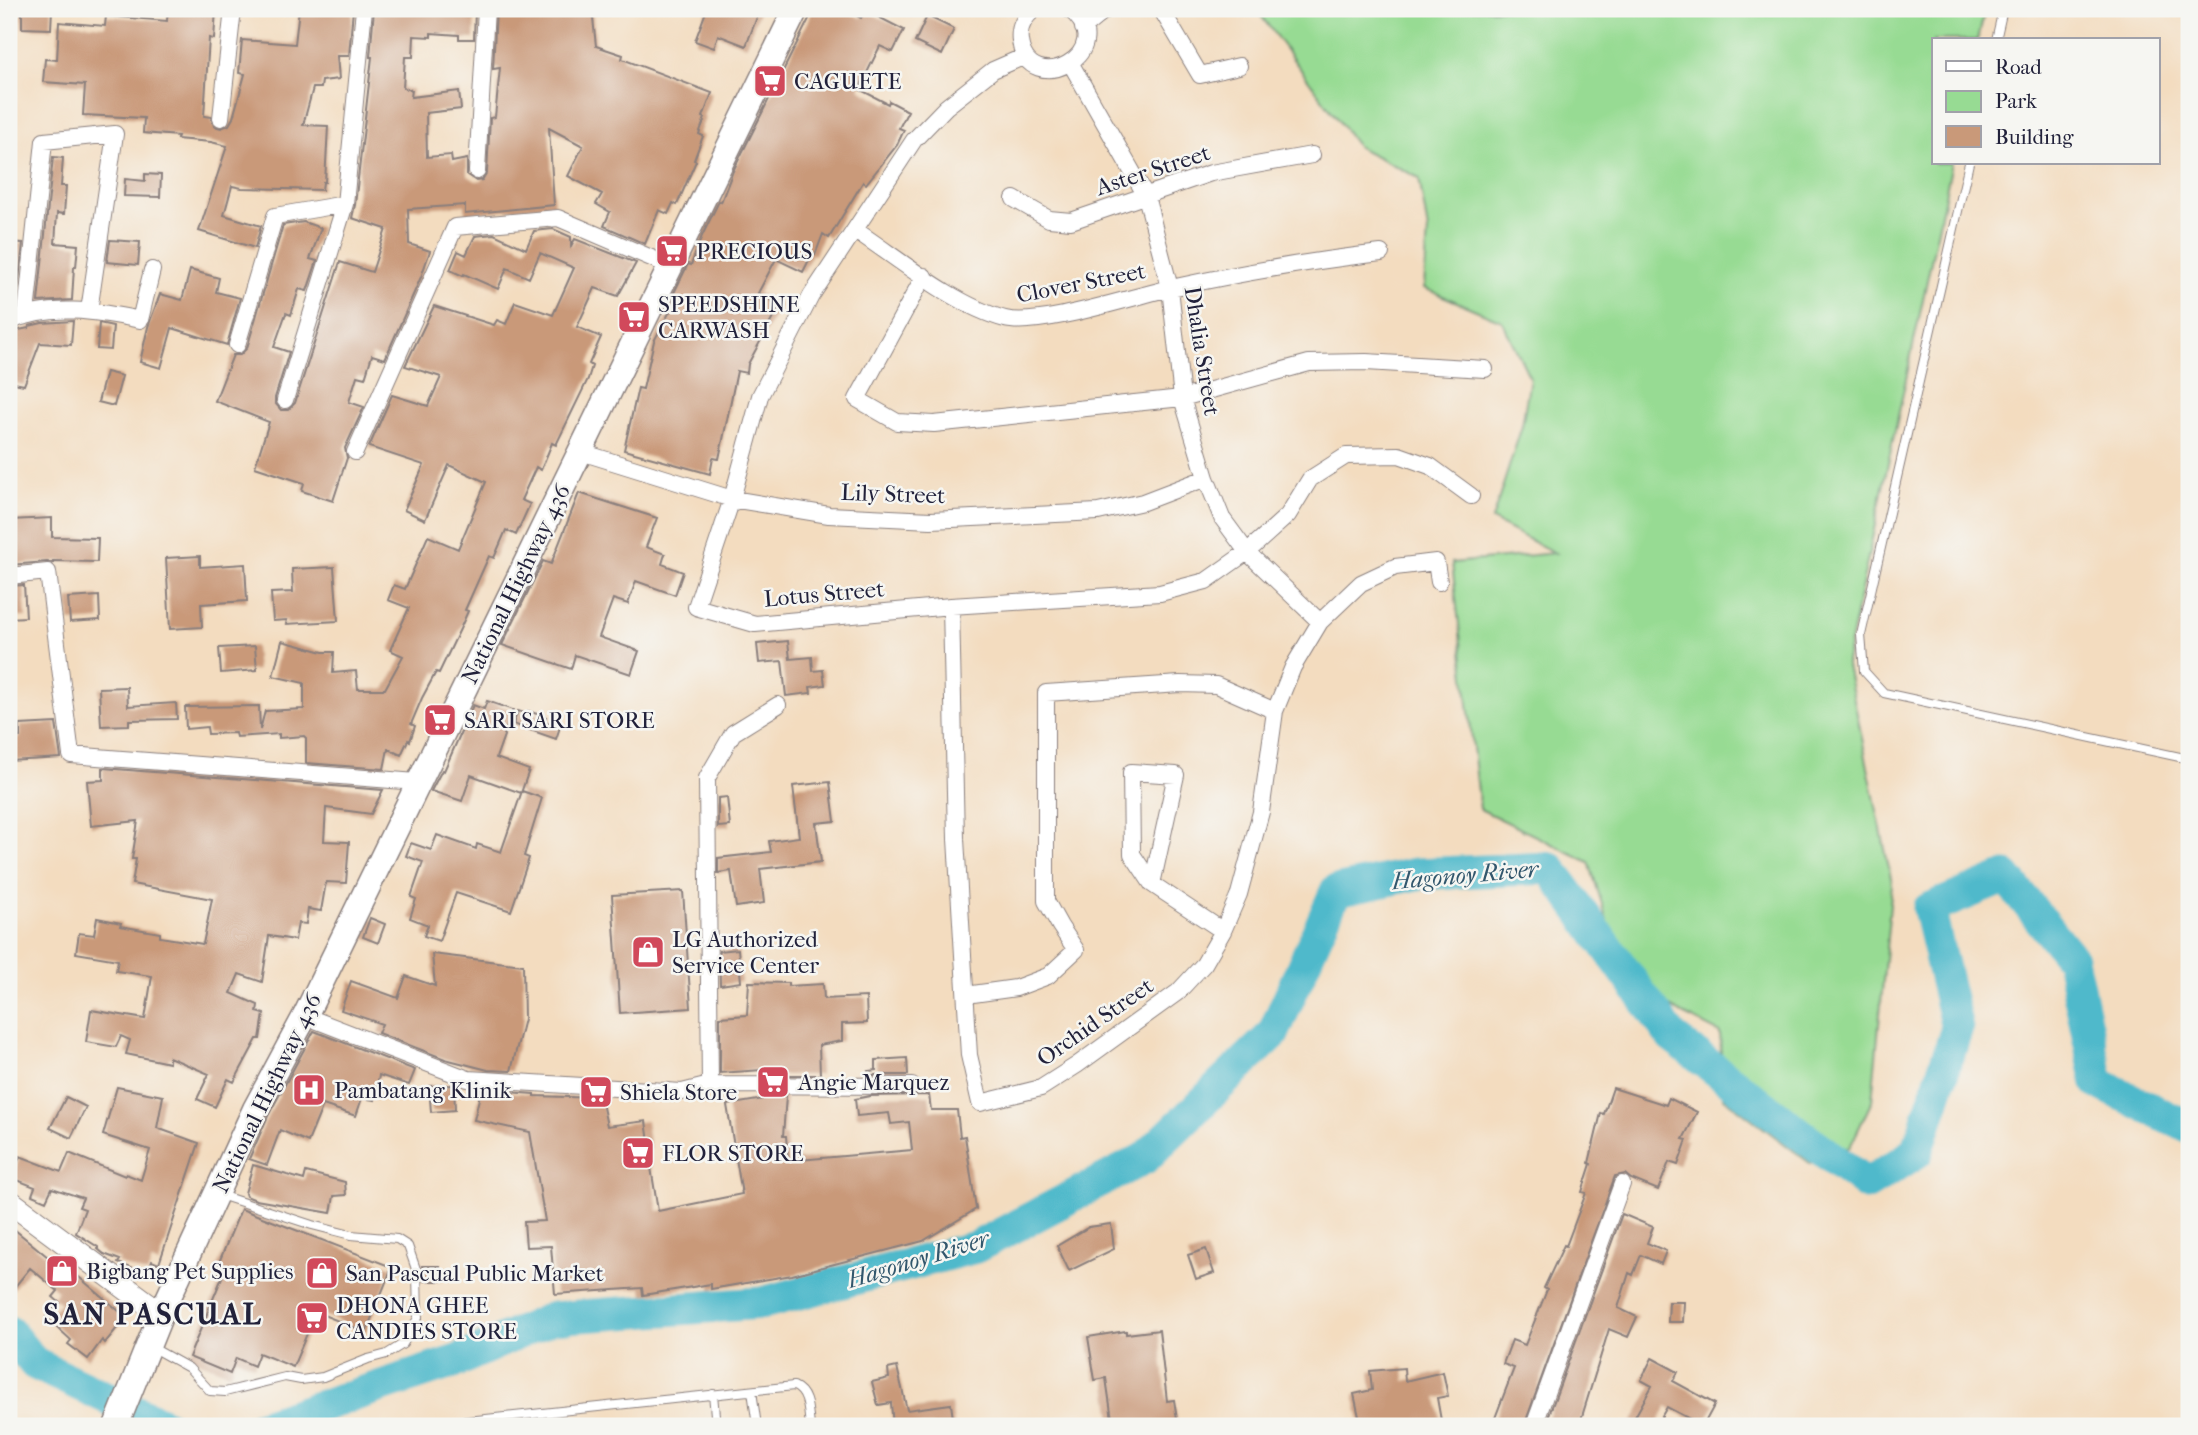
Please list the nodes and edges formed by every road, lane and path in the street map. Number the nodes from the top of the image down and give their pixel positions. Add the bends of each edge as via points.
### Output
1 (233, 9) edge
2 (365, 9) edge
3 (486, 9) edge
4 (796, 9) edge
5 (1069, 9) edge
6 (1106, 9) edge
7 (1161, 9) edge
8 (2003, 9) edge
9 (1029, 10) edge
10 (1083, 28) junction
11 (1996, 38) edge
12 (1025, 56) junction
13 (1071, 64) junction
14 (1239, 66) dead end
15 (221, 118) dead end
16 (1312, 155) dead end
17 (1969, 164) edge
18 (477, 171) dead end
19 (1146, 196) junction
20 (1014, 199) dead end
21 (345, 204) junction
22 (855, 230) junction
23 (1381, 253) dead end
24 (670, 266) junction
25 (152, 270) dead end
26 (924, 276) junction
27 (1170, 288) junction
28 (89, 310) junction
29 (26, 314) junction
30 (9, 322) edge
31 (237, 345) dead end
32 (1485, 369) dead end
33 (1182, 398) junction
34 (285, 400) dead end
35 (355, 452) dead end
36 (581, 453) junction
37 (1206, 478) junction
38 (1471, 496) dead end
39 (732, 499) junction
40 (1247, 552) junction
41 (9, 576) edge
42 (1439, 582) dead end
43 (951, 606) junction
44 (1320, 622) junction
45 (778, 705) dead end
46 (1275, 711) junction
47 (2189, 759) edge
48 (418, 782) junction
49 (1152, 884) junction
50 (1223, 931) junction
51 (966, 995) junction
52 (305, 1016) junction
53 (710, 1085) junction
54 (912, 1086) dead end
55 (1622, 1184) dead end
56 (217, 1194) junction
57 (9, 1201) edge
58 (160, 1314) junction
59 (149, 1346) junction
60 (752, 1391) junction
61 (713, 1394) junction
62 (116, 1426) edge
63 (421, 1426) edge
64 (716, 1426) edge
65 (757, 1426) edge
66 (810, 1426) edge
67 (1534, 1426) edge

1 - 15 street
2 - 21 street
3 - 18 street
4 - 24 main road, National Highway 436
5 - 10 street
6 - 10 street
7 - 14 street via 1200,75
8 - 11 lane
9 - 12 street via 1019,34
10 - 13 street via 1083,48
12 - 13 street via 1041,68
12 - 22 street, Lotus Street via 993,70 946,107 914,140
13 - 19 street, Dhalia Street
16 - 19 street, Aster Street via 1210,173
17 - 47 lane via 1861,635 1864,671 1884,693
19 - 20 street, Aster Street via 1071,221 1049,219
19 - 27 street, Dhalia Street
21 - 31 street via 275,216
21 - 34 street
22 - 26 street, Clover Street
22 - 39 street, Lotus Street via 811,296 760,396
23 - 27 street, Clover Street via 1285,265
24 - 35 street via 558,218 455,227
24 - 36 main road, National Highway 436
25 - 28 street via 140,320
26 - 27 street, Clover Street via 971,308 1008,320 1041,319
26 - 33 street via 857,399 897,422 934,424
27 - 33 street, Dhalia Street
28 - 29 street
28 - 29 street via 115,134 44,141
29 - 30 street
32 - 33 street via 1309,363
33 - 37 street, Dhalia Street
36 - 39 street, Lily Street
36 - 48 main road, National Highway 436
37 - 39 street, Lily Street via 1143,502 1098,512 931,520 829,516
37 - 40 street, Dhalia Street via 1222,518
38 - 40 street, Lotus Street via 1430,466 1399,455 1346,456 1310,479 1288,514
39 - 43 street, Lotus Street via 696,607 755,624
40 - 43 street, Lotus Street via 1206,581 1160,593
40 - 44 street, Dhalia Street
41 - 48 street via 48,572 71,755
42 - 44 street, Orchid Street via 1436,562 1395,567 1361,583
43 - 51 street, Orchid Street via 956,839
44 - 46 street, Orchid Street via 1293,667
45 - 53 street via 733,733 707,778
46 - 50 street, Orchid Street via 1261,812 1239,894
46 - 51 street via 1216,685 1046,693 1046,901 1076,950 1048,976 1016,988
48 - 52 main road, National Highway 436
49 - 49 street via 1132,854 1131,772 1176,775
49 - 50 street
50 - 51 street, Orchid Street via 1204,964 1178,992 1077,1065 1041,1088 980,1103 970,1055
52 - 53 street via 468,1079 682,1092
52 - 56 main road, National Highway 436 via 255,1109
53 - 54 street
55 - 67 street
56 - 58 main road, National Highway 436
56 - 59 lane via 351,1235 397,1238 408,1246 417,1272 418,1318 412,1332 387,1354 323,1377 285,1377 225,1392 210,1391 189,1368
57 - 58 main road
58 - 59 main road, National Highway 436
59 - 62 main road, National Highway 436
60 - 61 lane
60 - 65 lane
60 - 66 lane via 794,1386 801,1390
61 - 63 lane
61 - 64 lane

